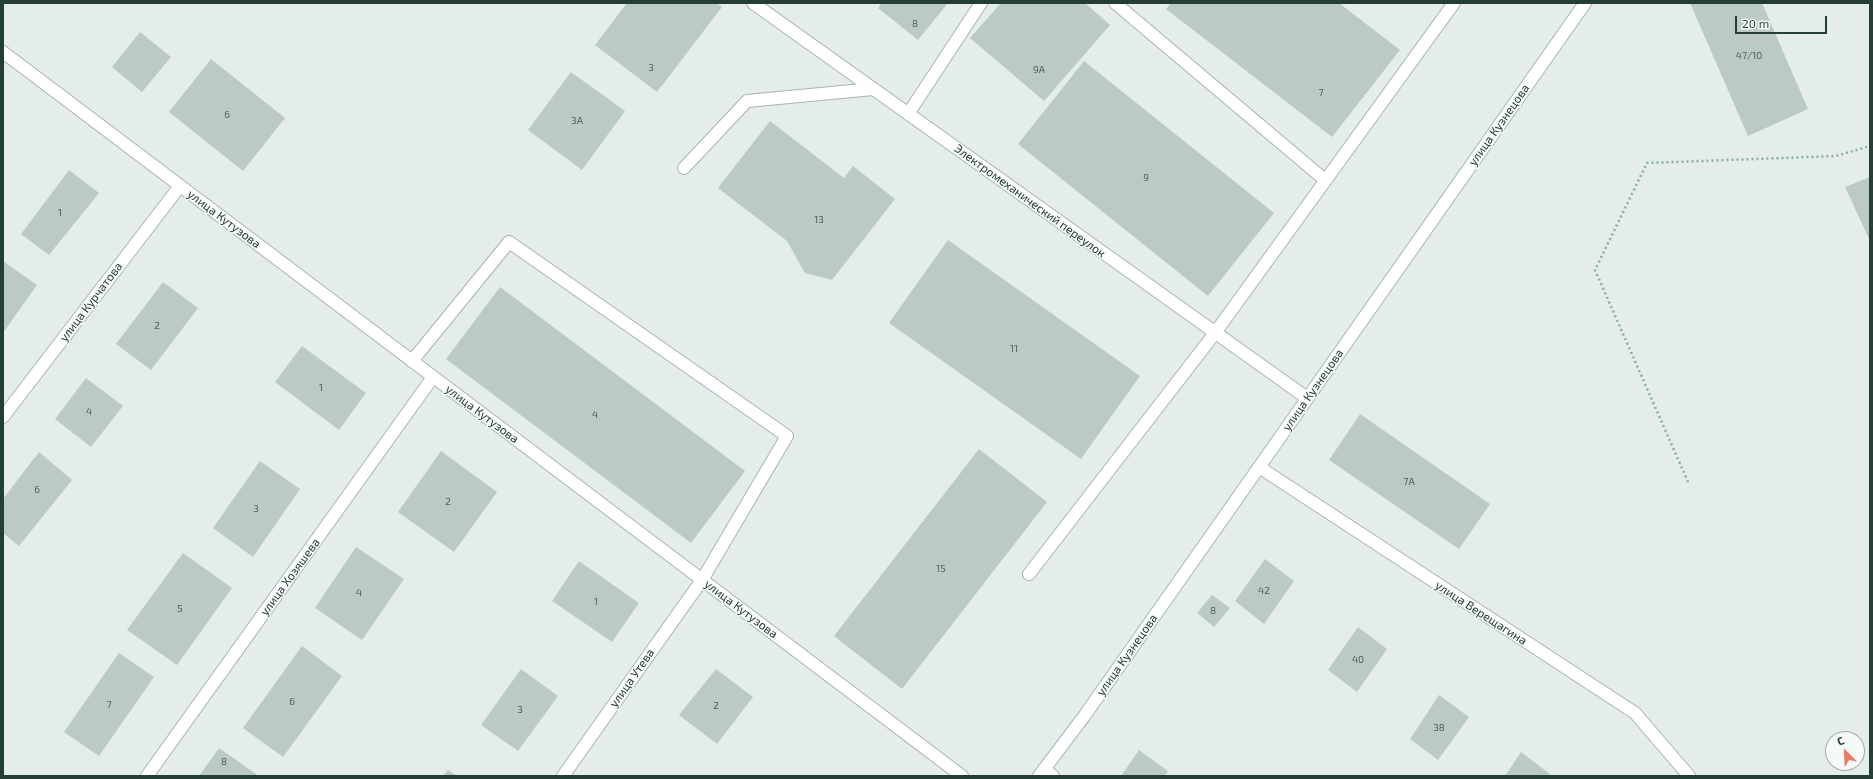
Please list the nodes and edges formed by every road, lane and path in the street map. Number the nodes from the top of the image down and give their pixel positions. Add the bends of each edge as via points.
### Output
1 (753, 3) edge
2 (981, 3) edge
3 (1115, 3) edge
4 (1454, 3) edge
5 (1585, 3) edge
6 (3, 52) edge
7 (874, 89) junction
8 (908, 114) junction
9 (1870, 146) edge
10 (684, 168) dead end
11 (1325, 180) junction
12 (180, 186) junction
13 (1215, 333) junction
14 (412, 361) junction
15 (434, 377) junction
16 (1307, 398) junction
17 (3, 417) edge
18 (1259, 467) junction
19 (1688, 482) dead end
20 (1030, 574) dead end
21 (702, 580) junction
22 (1045, 774) edge
23 (147, 776) edge
24 (563, 776) edge
25 (962, 776) edge
26 (1689, 776) edge

1 - 7 street, Электромеханический переулок
2 - 8 street
3 - 11 street
4 - 11 street
5 - 16 street, улица Кузнецова
6 - 12 street, улица Кутузова
7 - 8 street, Электромеханический переулок
7 - 10 street via 747,101
8 - 13 street, Электромеханический переулок
9 - 19 path via 1836,156 1647,163 1595,270
11 - 13 street
12 - 14 street, улица Кутузова
12 - 17 street, улица Курчатова
13 - 16 street, Электромеханический переулок
13 - 20 street
14 - 15 street, улица Кутузова
14 - 21 street, улица Утева via 509,242 787,436
15 - 21 street, улица Кутузова
15 - 23 street, улица Хозяшева
16 - 18 street, улица Кузнецова
18 - 22 street, улица Кузнецова
18 - 26 street, улица Верещагина via 1635,713
21 - 24 street, улица Утева
21 - 25 street, улица Кутузова

